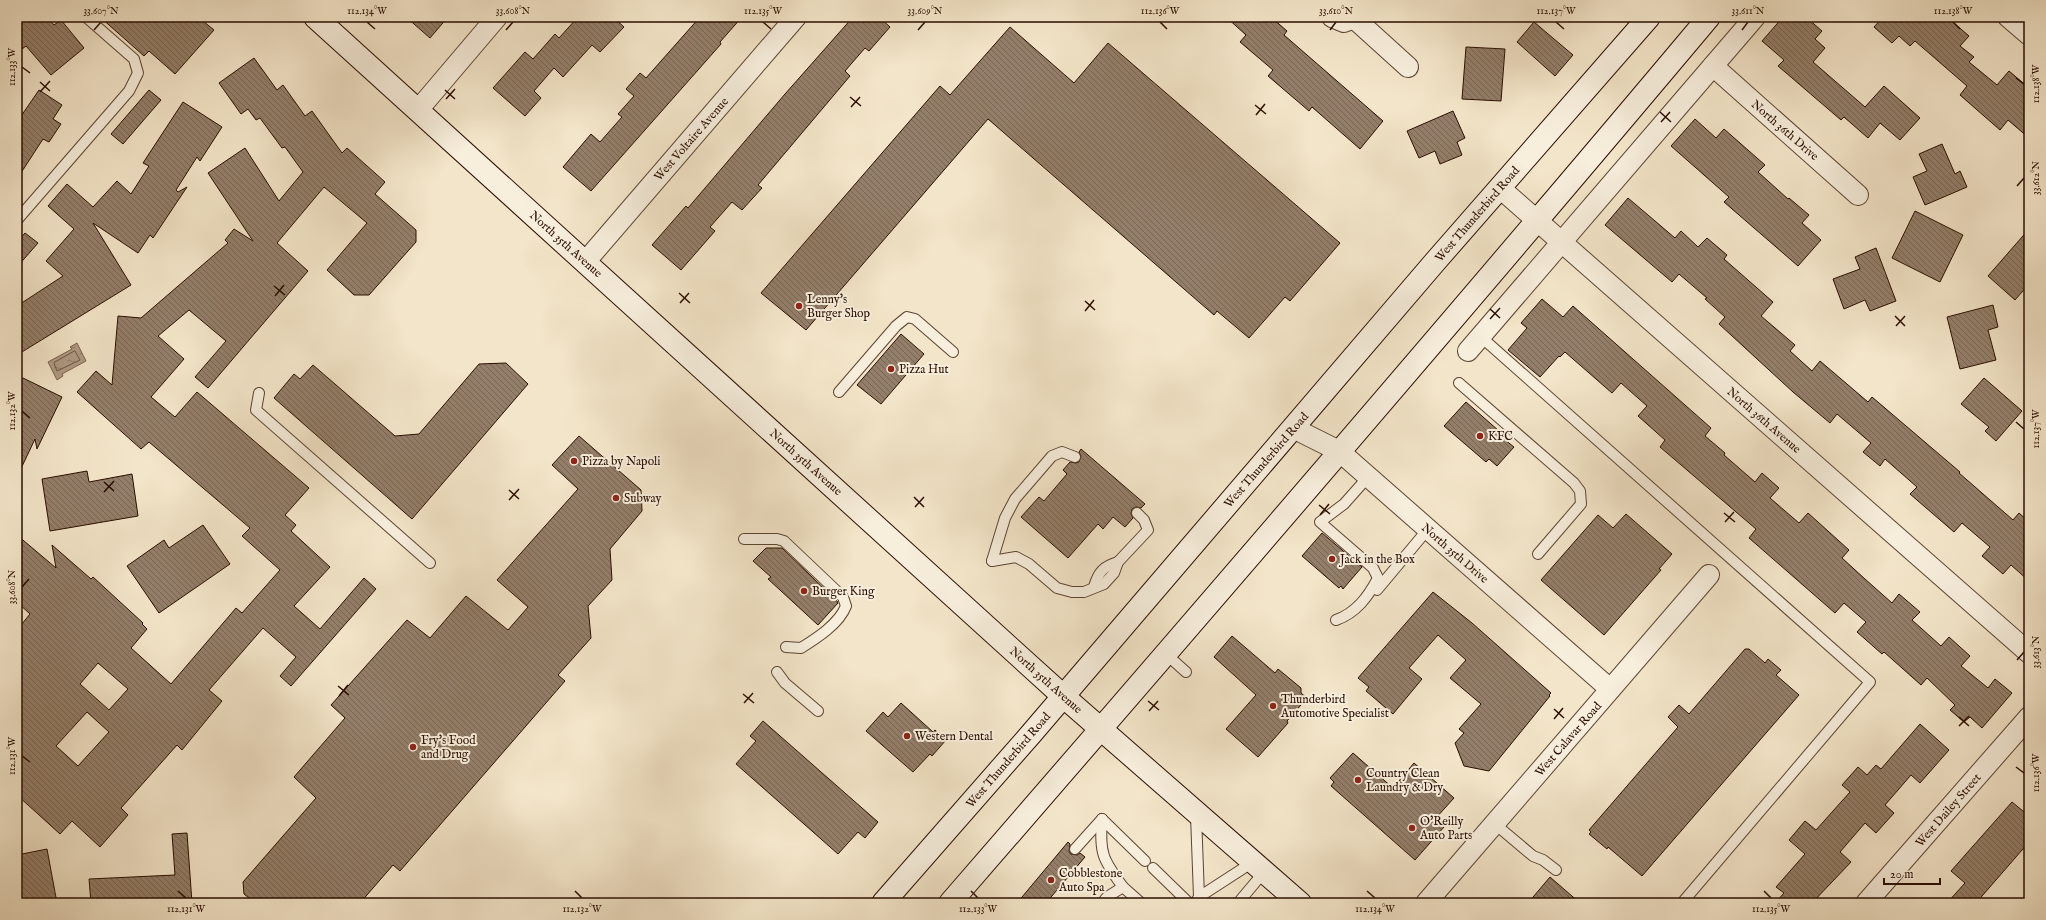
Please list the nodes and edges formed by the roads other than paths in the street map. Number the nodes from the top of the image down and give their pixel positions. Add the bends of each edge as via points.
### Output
1 (86, 17) edge
2 (315, 17) edge
3 (497, 17) edge
4 (796, 17) edge
5 (1649, 17) edge
6 (1709, 17) edge
7 (1755, 17) edge
8 (2008, 17) edge
9 (1347, 19) edge
10 (2029, 35) edge
11 (1408, 66) dead end
12 (1712, 66) junction
13 (418, 110) junction
14 (1500, 188) junction
15 (1858, 195) dead end
16 (17, 220) edge
17 (1538, 221) junction
18 (1562, 242) junction
19 (586, 261) junction
20 (1474, 343) joint
21 (953, 352) dead end
22 (1459, 383) dead end
23 (839, 392) dead end
24 (259, 393) dead end
25 (1293, 428) junction
26 (1339, 451) junction
27 (1075, 457) dead end
28 (1368, 477) junction
29 (1138, 513) dead end
30 (1428, 529) junction
31 (744, 539) dead end
32 (1538, 554) dead end
33 (430, 563) dead end
34 (1709, 575) dead end
35 (786, 647) dead end
36 (2029, 653) edge
37 (1166, 654) junction
38 (777, 672) dead end
39 (1186, 672) dead end
40 (1610, 689) junction
41 (1063, 696) junction
42 (818, 712) dead end
43 (2029, 717) edge
44 (1101, 730) junction
45 (1196, 813) junction
46 (1102, 819) junction
47 (1495, 824) junction
48 (1076, 849) dead end
49 (1259, 867) junction
50 (1556, 870) dead end
51 (1123, 887) junction
52 (1197, 900) edge
53 (883, 903) edge
54 (950, 903) edge
55 (1102, 903) edge
56 (1141, 903) edge
57 (1189, 903) edge
58 (1238, 903) edge
59 (1300, 903) edge
60 (1426, 903) edge
61 (1682, 903) edge
62 (1866, 903) edge

1 - 16 lane via 134,59 138,73 130,91
2 - 13 main road, North 35th Avenue
3 - 13 street
4 - 19 street, West Voltaire Avenue
5 - 14 main road, West Thunderbird Road
6 - 17 main road
7 - 12 street
8 - 10 street
9 - 11 street
12 - 15 street, North 36th Drive
12 - 18 street
13 - 19 main road, North 35th Avenue
14 - 17 street, North 36th Avenue
14 - 25 main road, West Thunderbird Road
17 - 18 street, North 36th Avenue
17 - 26 main road
18 - 20 street
18 - 36 street, North 36th Avenue
19 - 41 main road, North 35th Avenue
20 - 61 lane via 1870,682
21 - 23 lane via 915,319 907,317 896,326
22 - 32 lane via 1580,491 1581,504
24 - 33 lane via 256,410
25 - 26 street, North 35th Drive
25 - 41 main road, West Thunderbird Road
26 - 28 street, North 35th Drive
26 - 37 main road
27 - 29 lane via 1062,452 1052,456 1015,499 1005,518 992,561 1016,557 1029,564 1057,588 1084,592 1104,584 1114,573 1118,562 1148,530
28 - 30 street, North 35th Drive
28 - 30 lane via 1344,504 1320,522 1373,568 1378,578 1368,596 1353,613 1336,620 1340,623 1355,617
30 - 40 street, North 35th Drive
31 - 35 lane via 784,541 844,597 846,606 843,614 833,624 801,648
34 - 40 street, West Calavar Road
37 - 39 lane
37 - 44 main road
38 - 42 lane via 785,683
40 - 47 street, West Calavar Road
41 - 44 main road, North 35th Avenue
41 - 53 main road, West Thunderbird Road
43 - 62 street, West Dailey Street
44 - 45 main road, North 35th Avenue
44 - 54 main road
45 - 49 main road, North 35th Avenue
45 - 52 lane
46 - 48 lane
46 - 51 lane via 1100,844 1106,865
46 - 57 lane
47 - 50 lane via 1533,856 1544,860
47 - 60 street, West Calavar Road
49 - 52 lane
49 - 58 lane
49 - 59 main road, North 35th Avenue
51 - 55 lane
51 - 56 lane

